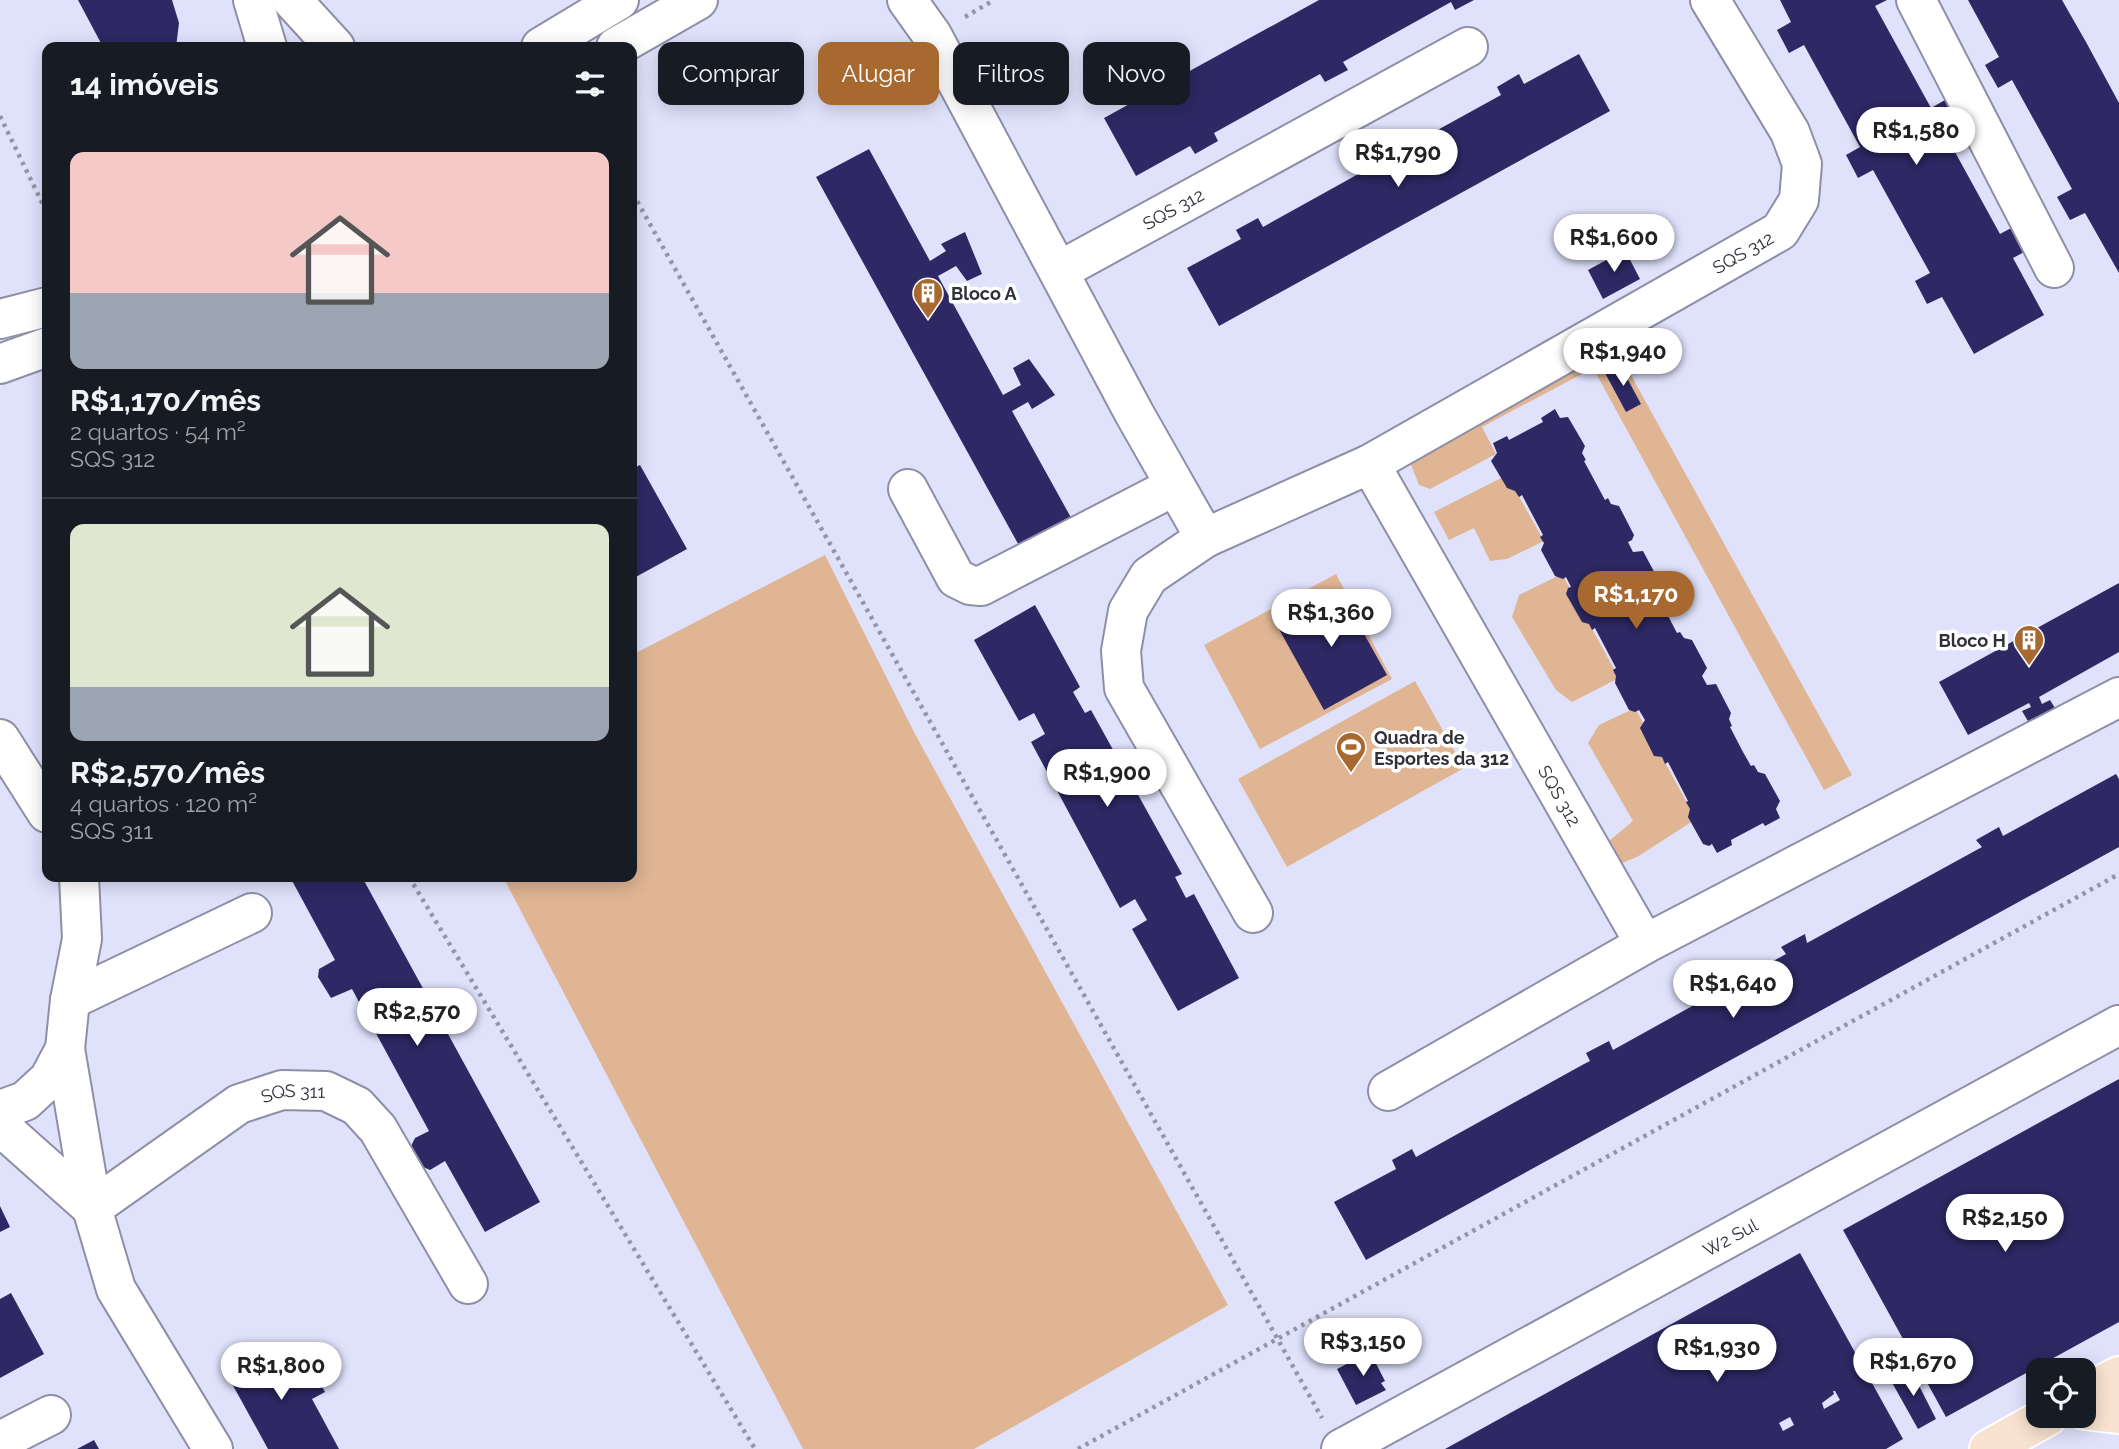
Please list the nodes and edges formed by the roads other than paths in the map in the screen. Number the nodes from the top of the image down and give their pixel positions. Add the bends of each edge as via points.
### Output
1 (253, 0) edge
2 (292, 0) edge
3 (618, 0) edge
4 (698, 0) edge
5 (1710, 0) edge
6 (1916, 0) edge
7 (917, 6) edge
8 (266, 42) edge
9 (330, 42) edge
10 (549, 42) edge
11 (625, 42) edge
12 (1468, 47) dead end
13 (2054, 268) dead end
14 (1059, 271) junction
15 (42, 308) edge
16 (0, 319) edge
17 (42, 349) edge
18 (0, 364) edge
19 (1370, 464) junction
20 (1175, 486) junction
21 (908, 489) dead end
22 (1205, 538) junction
23 (2119, 697) edge
24 (0, 739) edge
25 (42, 805) edge
26 (79, 882) edge
27 (252, 913) dead end
28 (1253, 913) dead end
29 (1645, 944) junction
30 (70, 1000) junction
31 (2119, 1025) edge
32 (65, 1049) junction
33 (1388, 1091) dead end
34 (0, 1110) edge
35 (0, 1126) edge
36 (92, 1208) junction
37 (468, 1284) dead end
38 (2119, 1376) edge
39 (2096, 1388) edge
40 (2096, 1411) edge
41 (2119, 1414) edge
42 (51, 1415) dead end
43 (2027, 1428) edge
44 (1352, 1440) edge
45 (0, 1441) edge
46 (213, 1449) edge
47 (1989, 1449) edge

1 - 8 street
2 - 9 street
3 - 10 street
4 - 11 street
5 - 19 street, SQS 312 via 1790,132 1802,164 1799,200 1780,231
6 - 13 street
7 - 14 street
12 - 14 street, SQS 312
14 - 20 street
15 - 16 street
17 - 18 street
19 - 22 street, SQS 312
19 - 29 street, SQS 312
20 - 21 street via 981,586 957,578
20 - 22 street
22 - 28 street, SQS 312 via 1149,576 1128,611 1121,650 1124,688
23 - 29 street
24 - 25 street
26 - 30 street via 82,939
27 - 30 street
29 - 33 street
30 - 32 street
31 - 44 street, W2 Sul
32 - 34 street via 49,1079 25,1101
32 - 36 street
35 - 36 street
36 - 37 street, SQS 311 via 239,1104 282,1090 326,1091 357,1106 378,1129
36 - 46 street via 116,1289
38 - 39 main road
40 - 41 main road
42 - 45 street
43 - 47 main road

